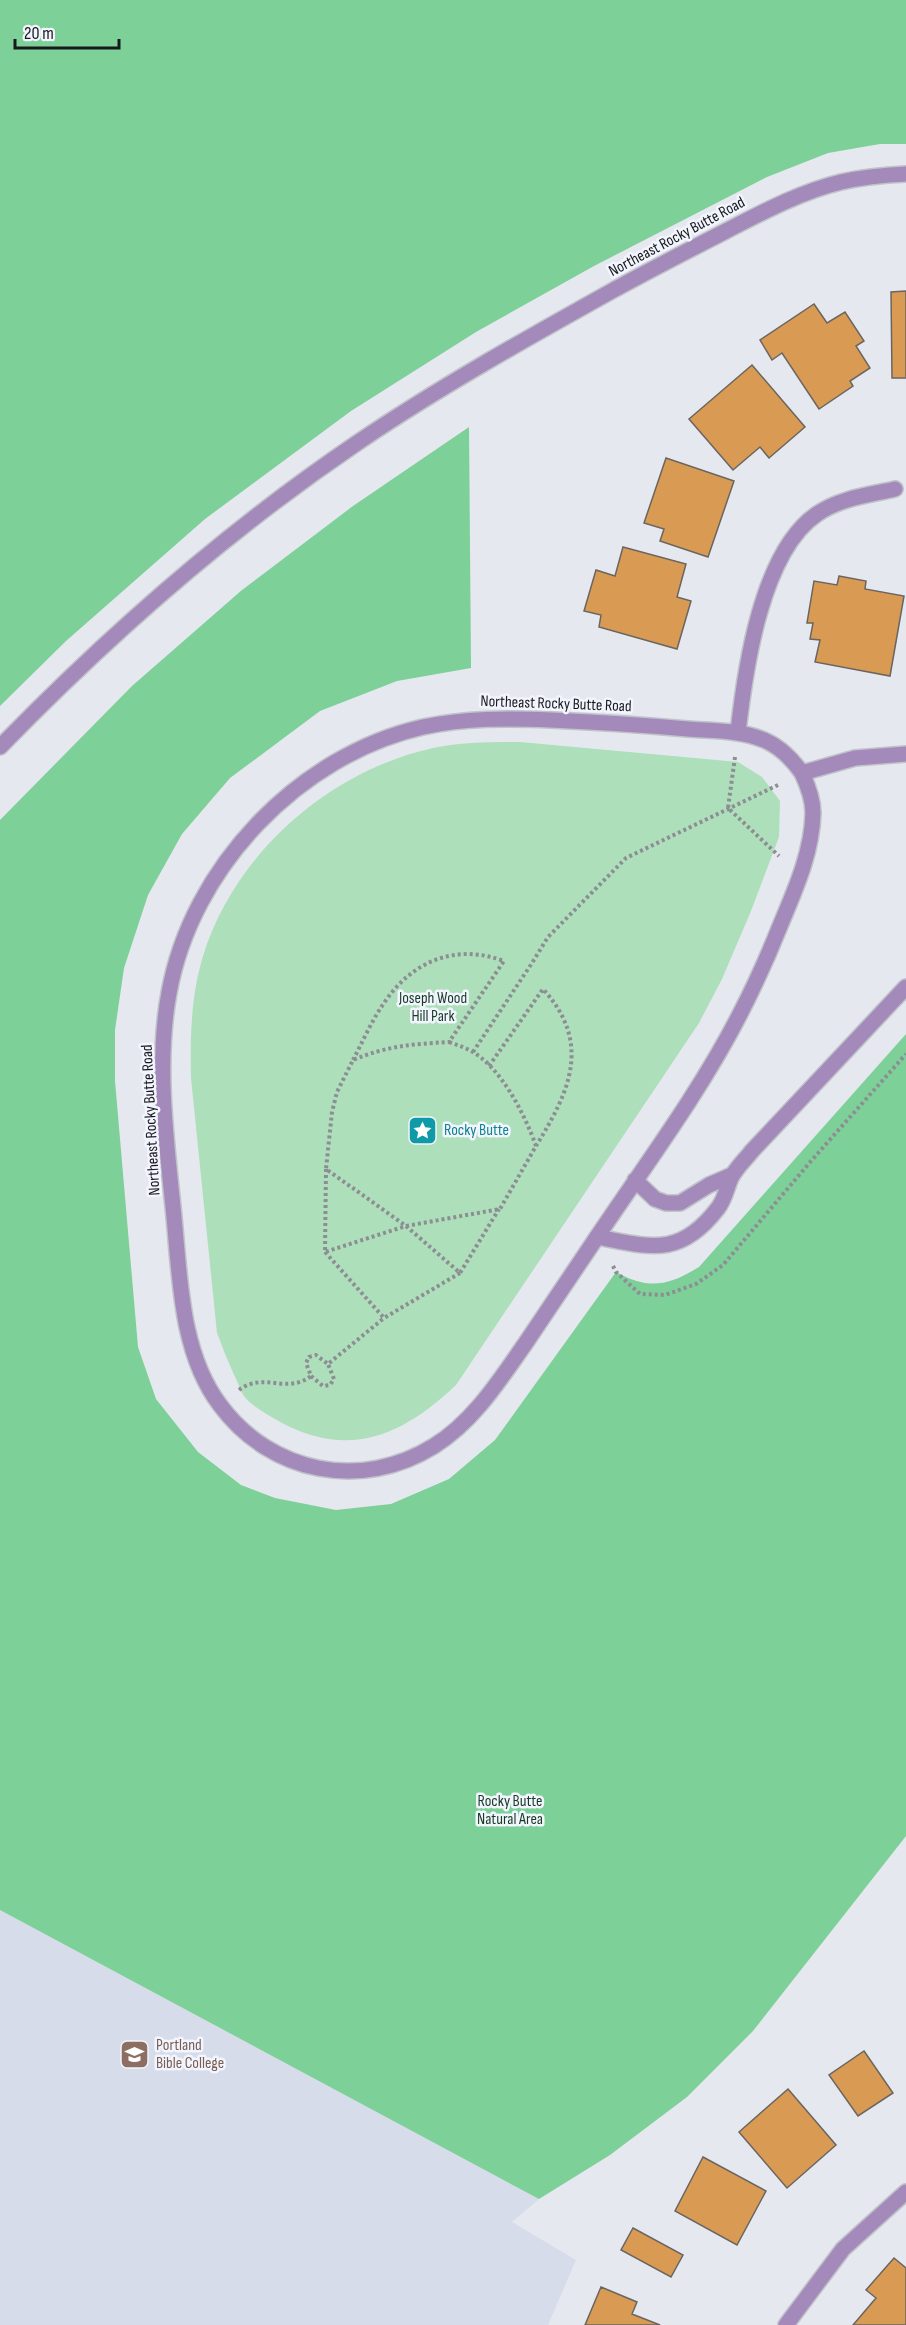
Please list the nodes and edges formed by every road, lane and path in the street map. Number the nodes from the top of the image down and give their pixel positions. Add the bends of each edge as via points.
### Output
1 (906, 174) edge
2 (896, 489) dead end
3 (738, 732) junction
4 (0, 747) edge
5 (906, 754) edge
6 (802, 773) junction
7 (728, 808) junction
8 (801, 877) junction
9 (906, 987) edge
10 (449, 1042) junction
11 (473, 1052) junction
12 (906, 1054) edge
13 (353, 1060) junction
14 (489, 1066) junction
15 (536, 1146) junction
16 (326, 1169) junction
17 (732, 1175) junction
18 (635, 1180) junction
19 (500, 1209) junction
20 (406, 1226) junction
21 (597, 1237) junction
22 (325, 1252) junction
23 (460, 1273) junction
24 (384, 1318) junction
25 (328, 1364) junction
26 (311, 1376) junction
27 (240, 1388) dead end
28 (906, 2192) edge
29 (786, 2325) edge

1 - 4 street, Northeast Rocky Butte Road via 840,182 783,203 646,272 423,400 272,504 193,566 67,680
2 - 3 street via 840,502 816,514 789,546 765,597 754,634
3 - 6 street, Northeast Rocky Butte Road via 782,750
3 - 7 path
3 - 21 street, Northeast Rocky Butte Road via 491,718 420,728 377,741 315,775 257,825 212,883 179,953 169,993 164,1070 172,1194 188,1332 204,1380 220,1406 240,1428 266,1447 309,1467 363,1472 388,1467 437,1444 494,1388
5 - 6 street via 855,759
6 - 7 path
6 - 8 street, Northeast Rocky Butte Road via 813,810
7 - 8 path
7 - 11 path via 626,858 548,937
8 - 18 street, Northeast Rocky Butte Road via 741,1014
9 - 17 street
10 - 11 path
10 - 13 path via 411,1044
10 - 13 path via 504,961 467,953 448,955 419,968 399,983 383,1003
11 - 14 path
12 - 21 path via 723,1265 696,1284 665,1295 640,1294 616,1272
13 - 16 path via 332,1112
14 - 15 path via 516,1099
14 - 15 path via 543,989 566,1022 573,1059 554,1118
15 - 19 path
16 - 20 path
16 - 22 path
17 - 18 street via 680,1203 655,1199
17 - 21 street via 720,1206 686,1238 650,1247
18 - 21 street, Northeast Rocky Butte Road
19 - 20 path
19 - 23 path
20 - 22 path
20 - 23 path
22 - 24 path
23 - 24 path
24 - 25 path
25 - 26 path via 316,1355 309,1357 306,1363
25 - 26 path via 334,1379 330,1384 323,1386
26 - 27 path via 296,1385 260,1382
28 - 29 street via 843,2249

